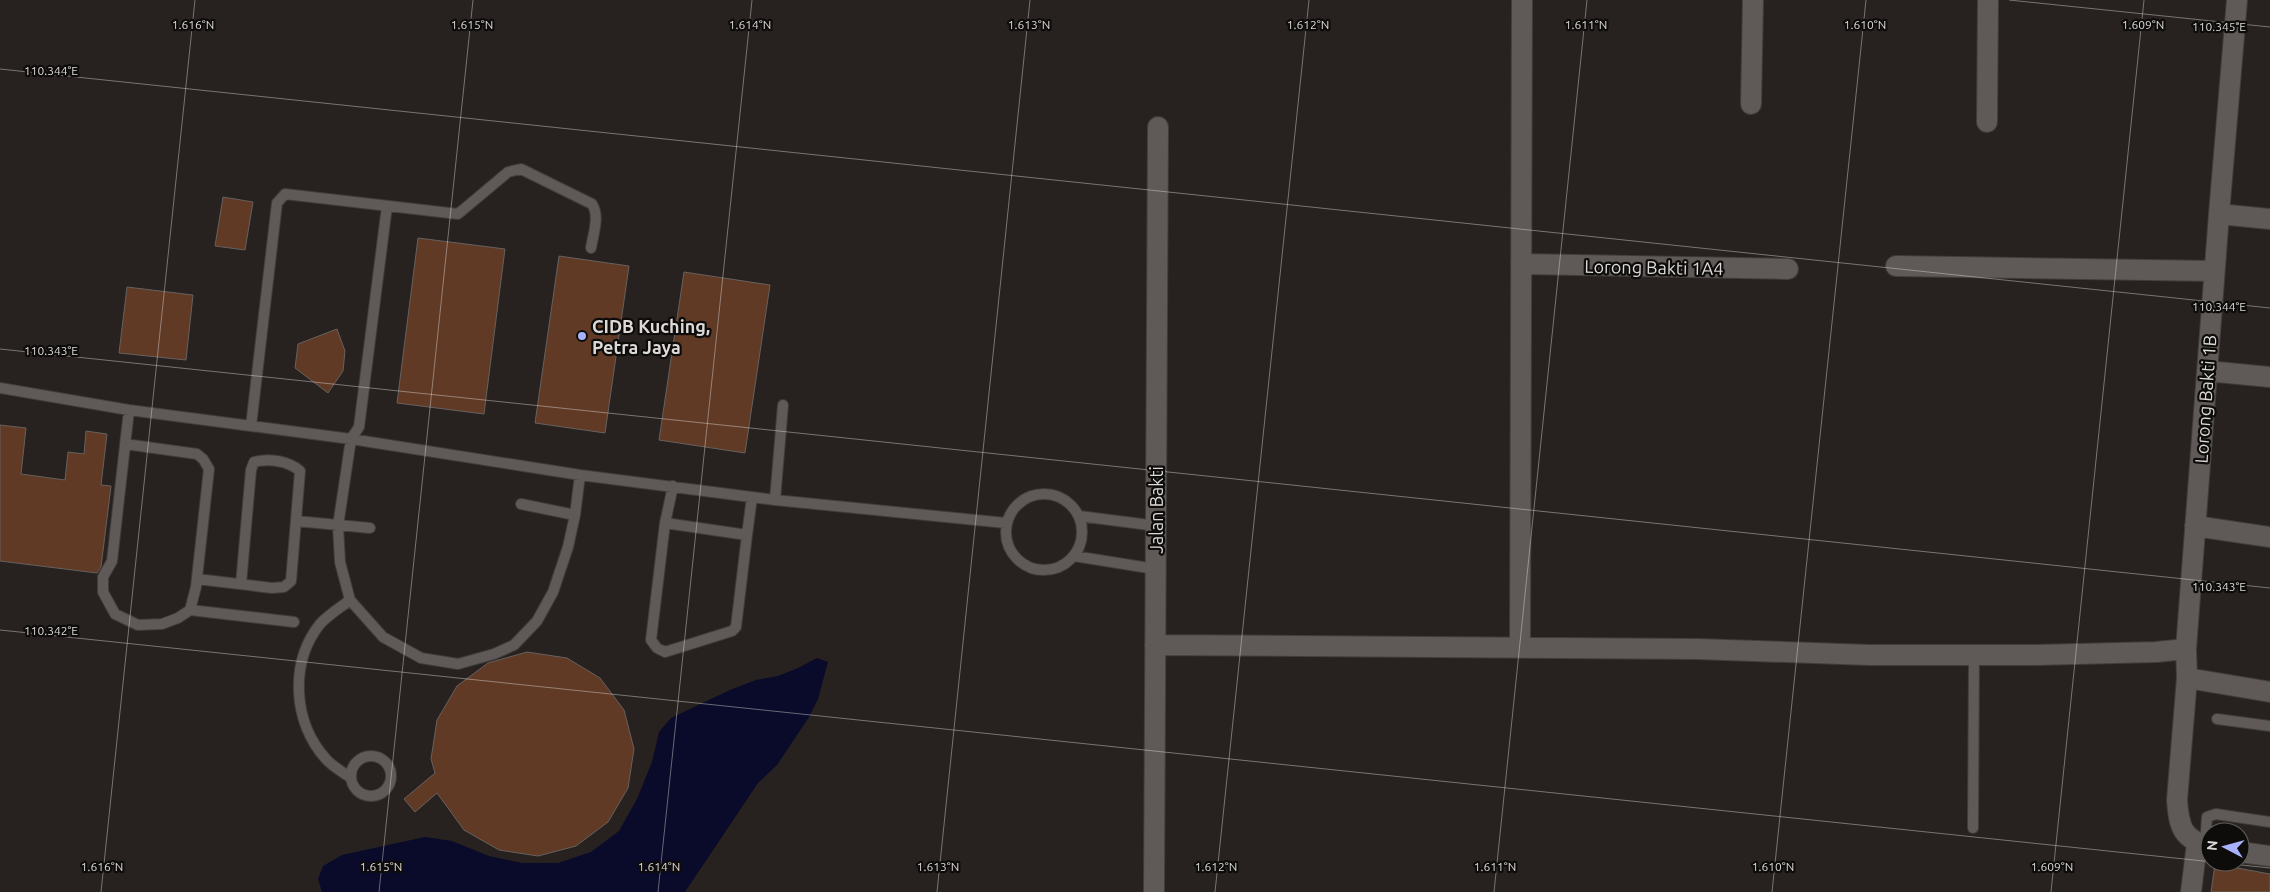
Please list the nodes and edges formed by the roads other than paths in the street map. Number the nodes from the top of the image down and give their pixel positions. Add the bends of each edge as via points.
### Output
1 (1522, 0) edge
2 (1753, 0) edge
3 (1988, 0) edge
4 (2237, 0) edge
5 (1751, 104) dead end
6 (1987, 122) dead end
7 (1158, 128) dead end
8 (387, 206) junction
9 (2219, 214) junction
10 (2270, 219) edge
11 (591, 248) dead end
12 (1521, 264) junction
13 (1896, 266) dead end
14 (1788, 269) dead end
15 (2214, 271) junction
16 (2207, 371) junction
17 (2270, 377) edge
18 (0, 388) edge
19 (783, 406) dead end
20 (129, 410) junction
21 (251, 426) junction
22 (351, 439) junction
23 (125, 444) junction
24 (580, 475) junction
25 (672, 486) junction
26 (752, 497) junction
27 (775, 500) junction
28 (521, 504) dead end
29 (575, 515) junction
30 (1079, 516) junction
31 (296, 521) junction
32 (665, 522) junction
33 (1006, 523) junction
34 (338, 526) junction
35 (1157, 526) junction
36 (2195, 526) junction
37 (370, 528) dead end
38 (747, 535) junction
39 (2270, 537) edge
40 (1074, 556) junction
41 (1156, 569) junction
42 (197, 579) junction
43 (241, 584) junction
44 (350, 600) junction
45 (190, 610) junction
46 (294, 622) dead end
47 (1155, 645) junction
48 (1520, 648) junction
49 (2186, 649) junction
50 (1974, 655) junction
51 (2187, 678) junction
52 (2270, 692) edge
53 (2217, 719) dead end
54 (2270, 726) edge
55 (351, 778) dead end
56 (2207, 822) edge
57 (2270, 822) edge
58 (1973, 828) dead end
59 (2200, 843) edge
60 (2250, 853) edge
61 (2270, 856) edge
62 (2200, 859) edge
63 (1154, 892) edge
64 (2191, 892) edge

1 - 12 street
2 - 5 street
3 - 6 street
4 - 9 street, Lorong Bakti 1B
7 - 35 street, Jalan Bakti
8 - 11 lane via 458,214 508,172 521,169 592,204 596,216
8 - 21 lane via 285,194 280,198
8 - 22 lane via 359,427
9 - 10 street
9 - 15 street, Lorong Bakti 1B
12 - 14 street, Lorong Bakti 1A4
12 - 48 street
13 - 15 street
15 - 16 street, Lorong Bakti 1B
16 - 17 street
16 - 36 street, Lorong Bakti 1B
18 - 20 lane
19 - 27 lane
20 - 21 lane
20 - 23 lane
21 - 22 lane
22 - 24 lane
22 - 34 lane
23 - 42 lane via 197,454 204,459 208,469
23 - 45 lane via 112,560 103,577 103,592 114,614 138,625 162,624
24 - 25 lane
24 - 29 lane
25 - 26 lane
25 - 32 lane
26 - 27 lane
26 - 38 lane
27 - 33 lane
28 - 29 lane
29 - 44 lane via 553,592 537,621 514,644 494,654 458,664 421,658 383,637
30 - 33 lane via 1072,504 1060,496 1040,493 1021,500
30 - 35 lane
30 - 40 lane via 1083,530 1081,544
31 - 34 lane
31 - 43 lane via 291,581 284,587 272,588
31 - 43 lane via 300,471 292,464 254,462
32 - 38 lane
32 - 38 lane via 651,640 664,652 736,627
33 - 40 lane via 1009,548 1016,559 1027,566 1052,570
34 - 37 lane
34 - 44 lane via 340,562
35 - 41 street, Jalan Bakti
36 - 39 street
36 - 49 street, Lorong Bakti 1B
40 - 41 lane
41 - 47 street, Jalan Bakti
42 - 43 lane
42 - 45 lane
44 - 55 lane via 321,624 304,652 299,680 300,708 313,742 327,761
45 - 46 lane
47 - 48 street
47 - 63 street, Jalan Bakti
48 - 50 street
49 - 50 street
49 - 51 street, Lorong Bakti 1B
50 - 58 lane
51 - 52 street
51 - 59 street, Lorong Bakti 1B via 2176,800 2184,834
53 - 54 lane
56 - 57 lane via 2207,818 2216,814
60 - 61 street
62 - 64 street

